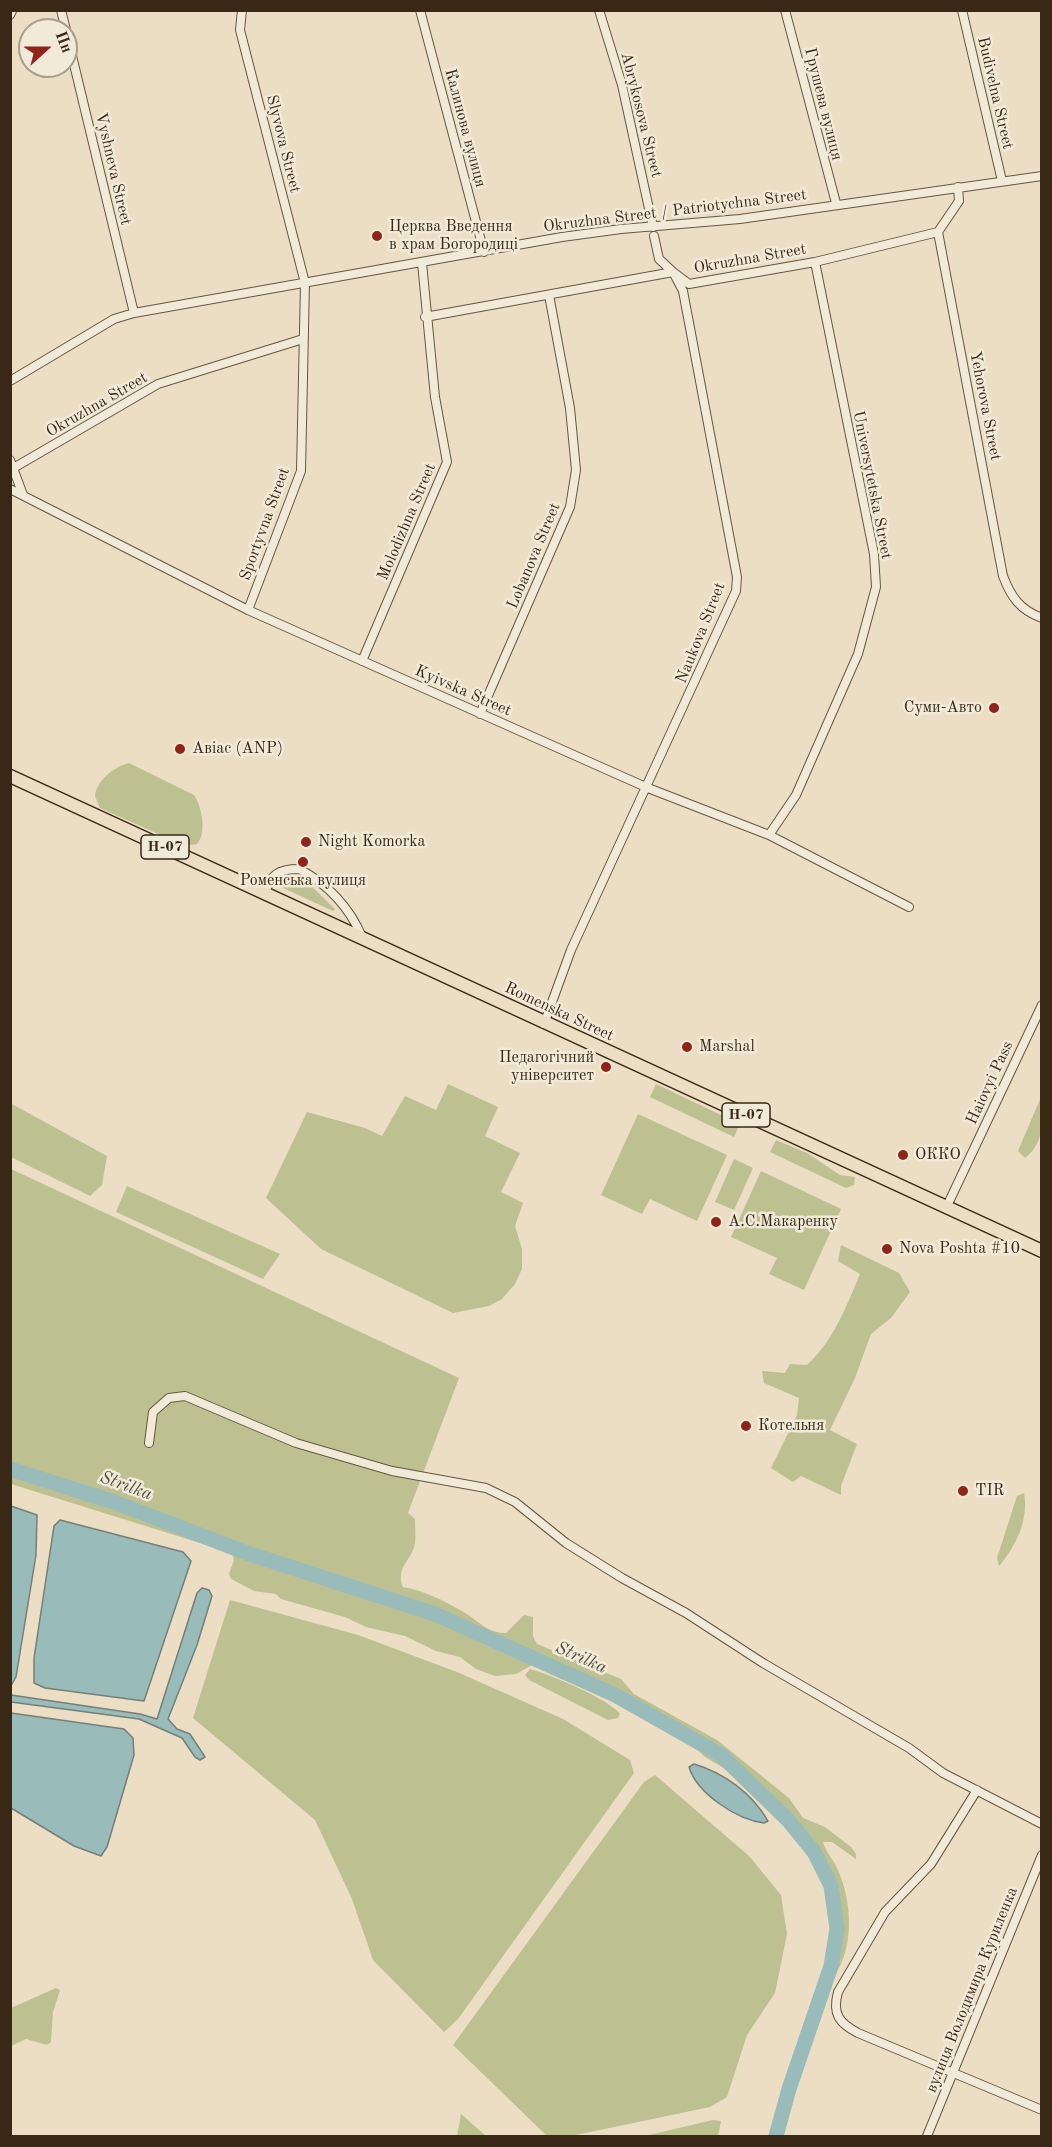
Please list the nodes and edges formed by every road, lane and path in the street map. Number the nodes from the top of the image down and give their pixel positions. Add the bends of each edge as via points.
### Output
1 (242, 10) edge
2 (420, 10) edge
3 (599, 10) edge
4 (785, 10) edge
5 (962, 10) edge
6 (13, 11) edge
7 (10, 15) edge
8 (78, 78) edge
9 (1041, 176) edge
10 (1002, 181) junction
11 (958, 187) junction
12 (836, 204) junction
13 (653, 227) junction
14 (938, 232) junction
15 (654, 237) dead end
16 (484, 252) junction
17 (815, 262) junction
18 (422, 263) junction
19 (673, 272) junction
20 (304, 283) junction
21 (549, 295) junction
22 (134, 313) junction
23 (425, 317) junction
24 (303, 339) junction
25 (10, 381) edge
26 (10, 460) edge
27 (12, 470) edge
28 (10, 489) edge
29 (22, 495) junction
30 (248, 610) junction
31 (1041, 618) edge
32 (362, 661) junction
33 (480, 714) junction
34 (10, 776) edge
35 (648, 788) junction
36 (769, 836) junction
37 (265, 894) junction
38 (909, 907) dead end
39 (362, 938) junction
40 (1041, 1005) edge
41 (544, 1024) junction
42 (947, 1206) junction
43 (1041, 1251) edge
44 (149, 1443) dead end
45 (977, 1790) junction
46 (1041, 1824) edge
47 (1041, 1855) edge
48 (953, 2073) junction
49 (1041, 2110) edge
50 (927, 2136) edge

1 - 20 street, Slyvova Street via 240,30
2 - 16 street, Калинова вулиця
3 - 13 street, Abrykosova Street via 622,84
4 - 12 street, Грушева вулиця
5 - 10 street, Budivelna Street
6 - 7 street
8 - 22 street, Vyshneva Street
9 - 10 street, Okruzhna Street / Patriotychna Street
10 - 11 street, Okruzhna Street / Patriotychna Street
11 - 12 street, Okruzhna Street / Patriotychna Street
11 - 14 street via 958,201
12 - 13 street, Okruzhna Street / Patriotychna Street
13 - 16 street, Okruzhna Street / Patriotychna Street via 562,237
14 - 17 street, Okruzhna Street
14 - 31 street, Yehorova Street via 1002,576 1011,596 1026,612
15 - 19 street, Naukova Street via 660,259
16 - 18 street, Okruzhna Street / Patriotychna Street
17 - 19 street, Okruzhna Street via 689,284
17 - 36 street, Universytetska Street via 872,543 876,587 858,654 831,719 796,795
18 - 20 street, Okruzhna Street / Patriotychna Street
18 - 23 street, Molodizhna Street
19 - 21 street, Okruzhna Street
19 - 35 street, Naukova Street via 683,291 737,577 730,605
20 - 22 street, Okruzhna Street / Patriotychna Street
20 - 24 street, Slyvova Street
21 - 23 street, Okruzhna Street
21 - 33 street, Lobanova Street via 572,428 576,470 570,507
22 - 25 street, Okruzhna Street / Patriotychna Street via 114,319
23 - 32 street, Molodizhna Street via 447,462
24 - 27 street, Okruzhna Street via 158,384
24 - 30 street, Sportyvna Street via 301,471
26 - 27 street
27 - 29 street
28 - 29 street, Kyivska Street
29 - 30 street, Kyivska Street
30 - 32 street, Kyivska Street
32 - 33 street, Kyivska Street
33 - 35 street, Kyivska Street
34 - 37 main road, Romenska Street / Н-07
35 - 36 street, Kyivska Street
35 - 41 street, Naukova Street via 572,950
36 - 38 street, Kyivska Street
37 - 39 main road, Romenska Street / Н-07
37 - 39 street via 269,879 278,872 299,869 336,897
39 - 41 main road, Romenska Street / Н-07
40 - 42 street, Haiovyi Pass
41 - 42 main road, Romenska Street / Н-07
42 - 43 main road, Romenska Street / Н-07
44 - 45 street via 153,1412 168,1398 185,1396 296,1443 392,1471 486,1488 515,1502 566,1543
45 - 46 street
45 - 48 street via 931,1864 885,1912 835,2003 842,2025
47 - 48 street, вулиця Володимира Куриленка
48 - 49 street
48 - 50 street, вулиця Володимира Куриленка

